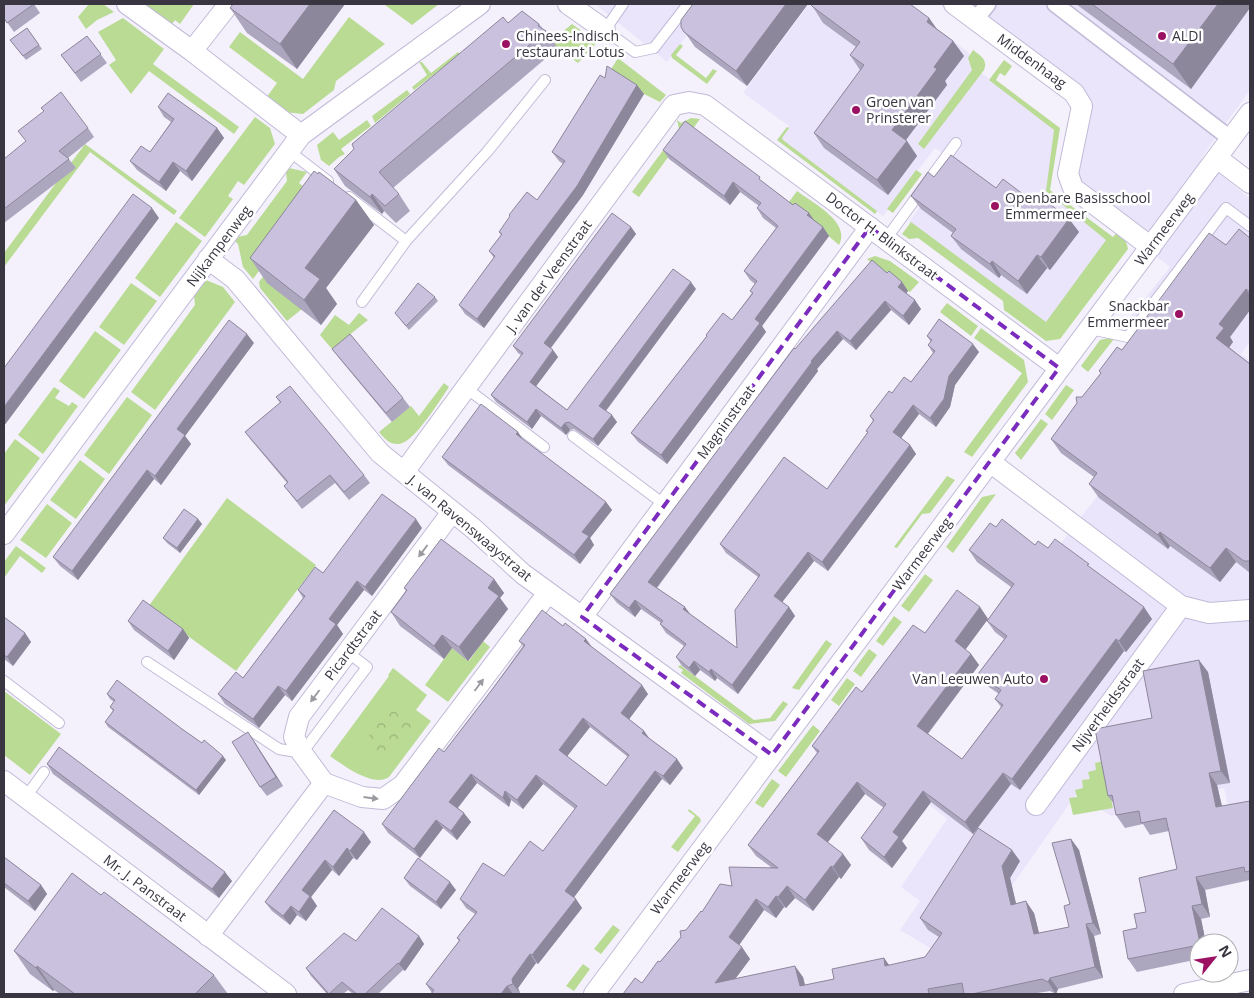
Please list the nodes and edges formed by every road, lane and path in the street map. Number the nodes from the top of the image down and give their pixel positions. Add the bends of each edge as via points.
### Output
1 (127, 4) edge
2 (228, 4) edge
3 (480, 4) edge
4 (568, 4) edge
5 (622, 4) edge
6 (688, 4) edge
7 (954, 4) edge
8 (988, 4) edge
9 (1055, 4) edge
10 (975, 20) junction
11 (605, 30) junction
12 (192, 51) junction
13 (545, 80) dead end
14 (706, 105) joint
15 (1250, 113) edge
16 (1231, 139) junction
17 (295, 143) junction
18 (956, 143) dead end
19 (1217, 158) junction
20 (1250, 183) edge
21 (1250, 226) edge
22 (870, 227) junction
23 (886, 239) junction
24 (406, 242) junction
25 (1151, 247) junction
26 (208, 259) junction
27 (362, 302) dead end
28 (1090, 329) junction
29 (1059, 368) junction
30 (466, 388) junction
31 (573, 436) dead end
32 (544, 447) dead end
33 (990, 462) junction
34 (404, 472) junction
35 (665, 505) junction
36 (452, 512) junction
37 (4, 534) edge
38 (548, 593) junction
39 (1181, 606) junction
40 (1250, 610) edge
41 (582, 617) junction
42 (147, 662) dead end
43 (4, 681) edge
44 (59, 723) dead end
45 (302, 753) junction
46 (772, 755) junction
47 (44, 772) dead end
48 (4, 782) edge
49 (324, 783) junction
50 (25, 798) junction
51 (1036, 804) dead end
52 (208, 936) junction
53 (1250, 980) edge
54 (286, 994) edge
55 (594, 994) edge
56 (1184, 994) edge

1 - 12 street
2 - 12 street
3 - 17 street, Nijkampenweg
4 - 11 street
5 - 11 lane
6 - 11 lane via 654,48 635,52
7 - 10 street, Middenhaag
8 - 10 street
9 - 16 street
10 - 25 street, Middenhaag via 1074,93 1082,106 1068,174 1073,188
12 - 17 street
13 - 24 lane via 487,152
14 - 22 street, Doctor H. Blinkstraat
14 - 30 street, J. van der Veenstraat via 689,102 674,105
15 - 16 street, Warmeerweg
16 - 19 street, Warmeerweg
17 - 24 lane
17 - 26 street, Nijkampenweg
18 - 23 lane
19 - 20 street
19 - 25 street, Warmeerweg
21 - 28 lane via 1226,208 1128,337
22 - 23 street, Doctor H. Blinkstraat
22 - 35 street, Magninstraat
23 - 29 street, Doctor H. Blinkstraat
24 - 27 lane
25 - 28 street, Warmeerweg
26 - 34 street, J. van Ravenswaaystraat via 235,279 380,452
26 - 37 street, Nijkampenweg
28 - 29 street, Warmeerweg
29 - 33 street, Warmeerweg
30 - 32 lane
30 - 34 street, J. van der Veenstraat
31 - 35 lane
33 - 39 street
33 - 46 street, Warmeerweg
34 - 36 street, J. van Ravenswaaystraat
35 - 41 street, Magninstraat
36 - 38 street, J. van Ravenswaaystraat
36 -> 45 street, Picardtstraat via 299,717 294,737
38 - 41 street, J. van Ravenswaaystraat
49 -> 38 street via 362,797 383,799 403,785
39 - 40 street via 1209,613
39 - 51 street, Nijverheidsstraat
41 - 46 street, J. van Ravenswaaystraat
42 - 45 lane via 279,749
43 - 44 lane
45 - 49 street, Picardtstraat
46 - 55 street, Warmeerweg
47 - 50 lane
48 - 50 street, Mr. J. Panstraat
49 - 52 street
50 - 52 street, Mr. J. Panstraat
52 - 54 street, Mr. J. Panstraat
53 - 56 street

